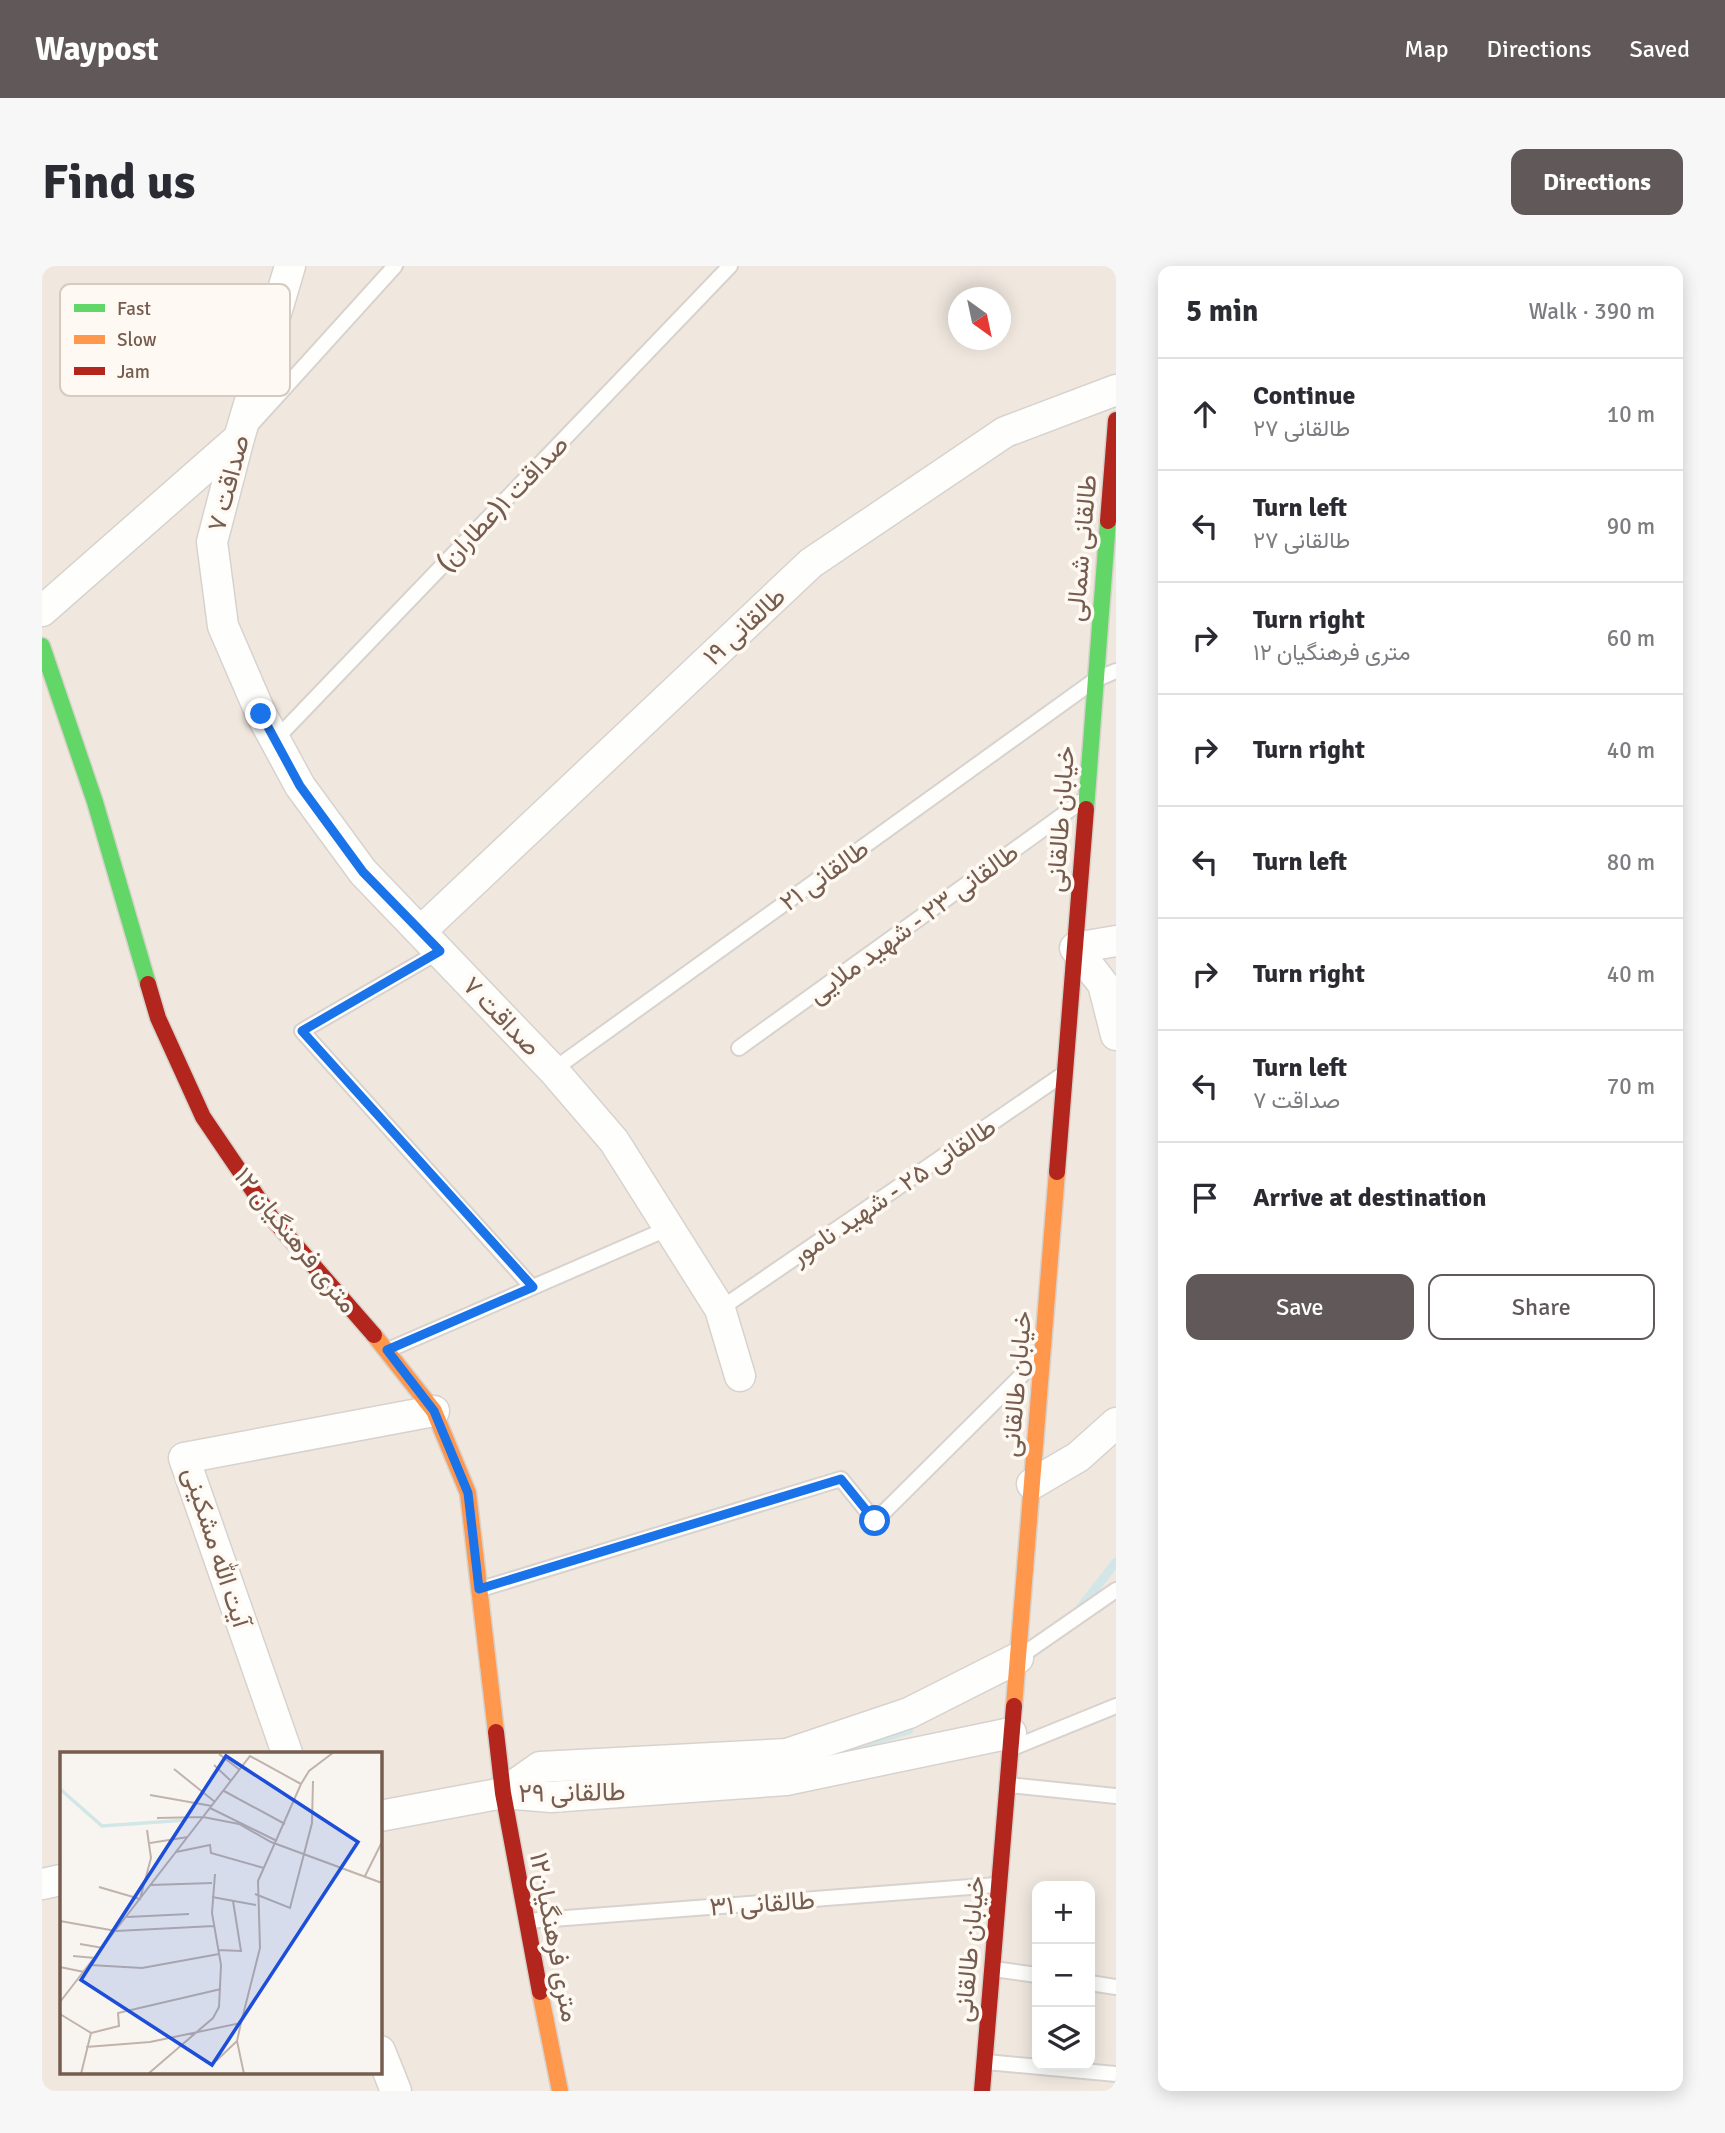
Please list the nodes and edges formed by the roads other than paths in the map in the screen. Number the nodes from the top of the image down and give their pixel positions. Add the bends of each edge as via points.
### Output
1 (290, 266) edge
2 (395, 266) edge
3 (730, 266) edge
4 (285, 284) edge
5 (290, 382) edge
6 (1116, 390) edge
7 (251, 396) edge
8 (277, 396) edge
9 (1116, 421) edge
10 (239, 438) junction
11 (1115, 448) edge
12 (1112, 528) edge
13 (42, 611) edge
14 (42, 646) edge
15 (1116, 671) edge
16 (1095, 680) junction
17 (275, 740) junction
18 (1086, 798) junction
19 (430, 941) junction
20 (1116, 941) edge
21 (1075, 948) junction
22 (1116, 1035) edge
23 (739, 1048) dead end
24 (554, 1070) junction
25 (1065, 1073) junction
26 (669, 1228) junction
27 (533, 1287) junction
28 (720, 1309) junction
29 (387, 1350) junction
30 (1043, 1353) junction
31 (740, 1376) dead end
32 (434, 1411) junction
33 (1116, 1423) edge
34 (1032, 1484) junction
35 (479, 1589) junction
36 (1116, 1590) edge
37 (1018, 1658) junction
38 (1116, 1706) edge
39 (1011, 1741) junction
40 (287, 1752) edge
41 (1007, 1785) junction
42 (503, 1793) junction
43 (1116, 1796) edge
44 (382, 1816) edge
45 (60, 1880) edge
46 (42, 1884) edge
47 (999, 1885) junction
48 (526, 1921) junction
49 (992, 1969) junction
50 (1032, 1974) edge
51 (1095, 1984) edge
52 (1116, 1987) edge
53 (382, 2056) edge
54 (985, 2062) junction
55 (1116, 2074) edge
56 (396, 2091) edge
57 (560, 2091) edge
58 (982, 2091) edge

1 - 4 street, صداقت ۷
2 - 5 lane
3 - 17 lane, صداقت ۱(عطاران)
6 - 19 street, طالقانی ۱۹ via 1005,432 811,564
7 - 10 street, صداقت ۷
8 - 10 lane
9 - 11 street, طالقانی شمالی
10 - 13 street
10 - 17 street, صداقت ۷ via 212,542 223,626
11 - 12 street, طالقانی شمالی
12 - 16 street, طالقانی شمالی
14 - 29 street, ۱۲ متری فرهنگیان via 95,802 158,1018 203,1117 271,1217
15 - 16 lane, طالقانی ۲۱
16 - 18 street, خیابان طالقانی
16 - 24 lane, طالقانی ۲۱
17 - 19 street, صداقت ۷ via 300,786 363,872
18 - 21 street, خیابان طالقانی
18 - 23 lane, طالقانی ۲۳ - شهید ملایی
19 - 24 street, صداقت ۷
19 - 27 lane via 302,1031
20 - 21 street
21 - 22 street via 1103,984
21 - 25 street, خیابان طالقانی
24 - 26 street, صداقت ۷ via 614,1141
25 - 28 lane, طالقانی ۲۵ - شهید نامور
25 - 30 street, خیابان طالقانی
26 - 27 lane
26 - 28 street, صداقت ۷
27 - 29 lane
28 - 31 street, صداقت ۷
29 - 32 street, ۱۲ متری فرهنگیان
30 - 34 street, خیابان طالقانی
30 - 35 lane via 875,1521 841,1479
32 - 35 street, ۱۲ متری فرهنگیان via 468,1493
32 - 40 street, آیت الله مشکینی via 184,1458
33 - 34 street via 1079,1457
34 - 37 street, خیابان طالقانی
35 - 42 street, ۱۲ متری فرهنگیان
36 - 37 lane
37 - 39 street, خیابان طالقانی
37 - 42 street, طالقانی ۲۹ via 909,1713 787,1754 540,1767
38 - 39 lane
39 - 41 street, خیابان طالقانی
39 - 42 street, طالقانی ۲۹ via 786,1780 551,1797
41 - 43 lane
41 - 47 street, خیابان طالقانی
42 - 44 street
42 - 48 street, ۱۲متری فرهنگیان
45 - 46 street
47 - 48 lane, طالقانی ۳۱
47 - 49 street, خیابان طالقانی
48 - 57 street, ۱۲متری فرهنگیان
49 - 50 lane
49 - 54 street, خیابان طالقانی
51 - 52 lane
53 - 56 street
54 - 55 lane
54 - 58 street, خیابان طالقانی

